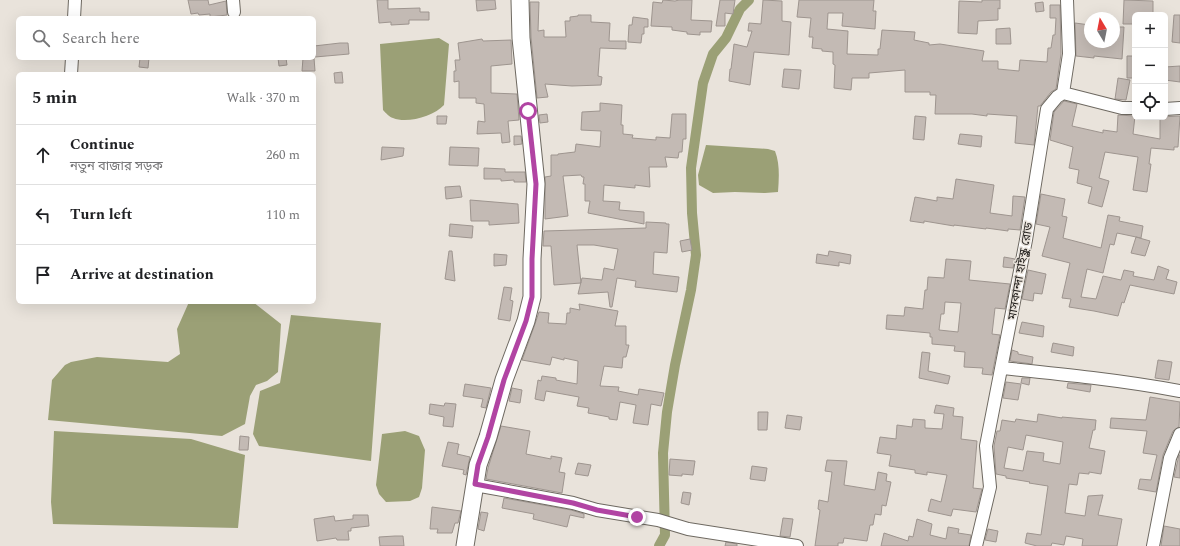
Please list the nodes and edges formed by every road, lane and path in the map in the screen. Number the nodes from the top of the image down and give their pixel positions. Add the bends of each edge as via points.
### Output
1 (75, 0) edge
2 (520, 0) edge
3 (1067, 0) edge
4 (74, 16) edge
5 (72, 60) edge
6 (71, 72) edge
7 (1063, 93) junction
8 (1132, 108) edge
9 (1180, 108) edge
10 (1168, 109) edge
11 (1002, 368) junction
12 (1180, 391) edge
13 (1180, 434) edge
14 (475, 484) junction
15 (465, 546) edge
16 (797, 546) edge
17 (976, 546) edge
18 (1153, 546) edge

1 - 4 street
2 - 14 street via 521,38 536,184 532,297 478,465
3 - 7 street via 1069,54
5 - 6 street
7 - 8 street via 1122,108
7 - 11 street, মাসকান্দা হাইস্কুল রোড via 1047,109
9 - 10 street
11 - 12 street
11 - 17 street, মাসকান্দা হাইস্কুল রোড via 986,446 990,487
13 - 18 street via 1170,458
14 - 15 street
14 - 16 street via 658,520 688,529

